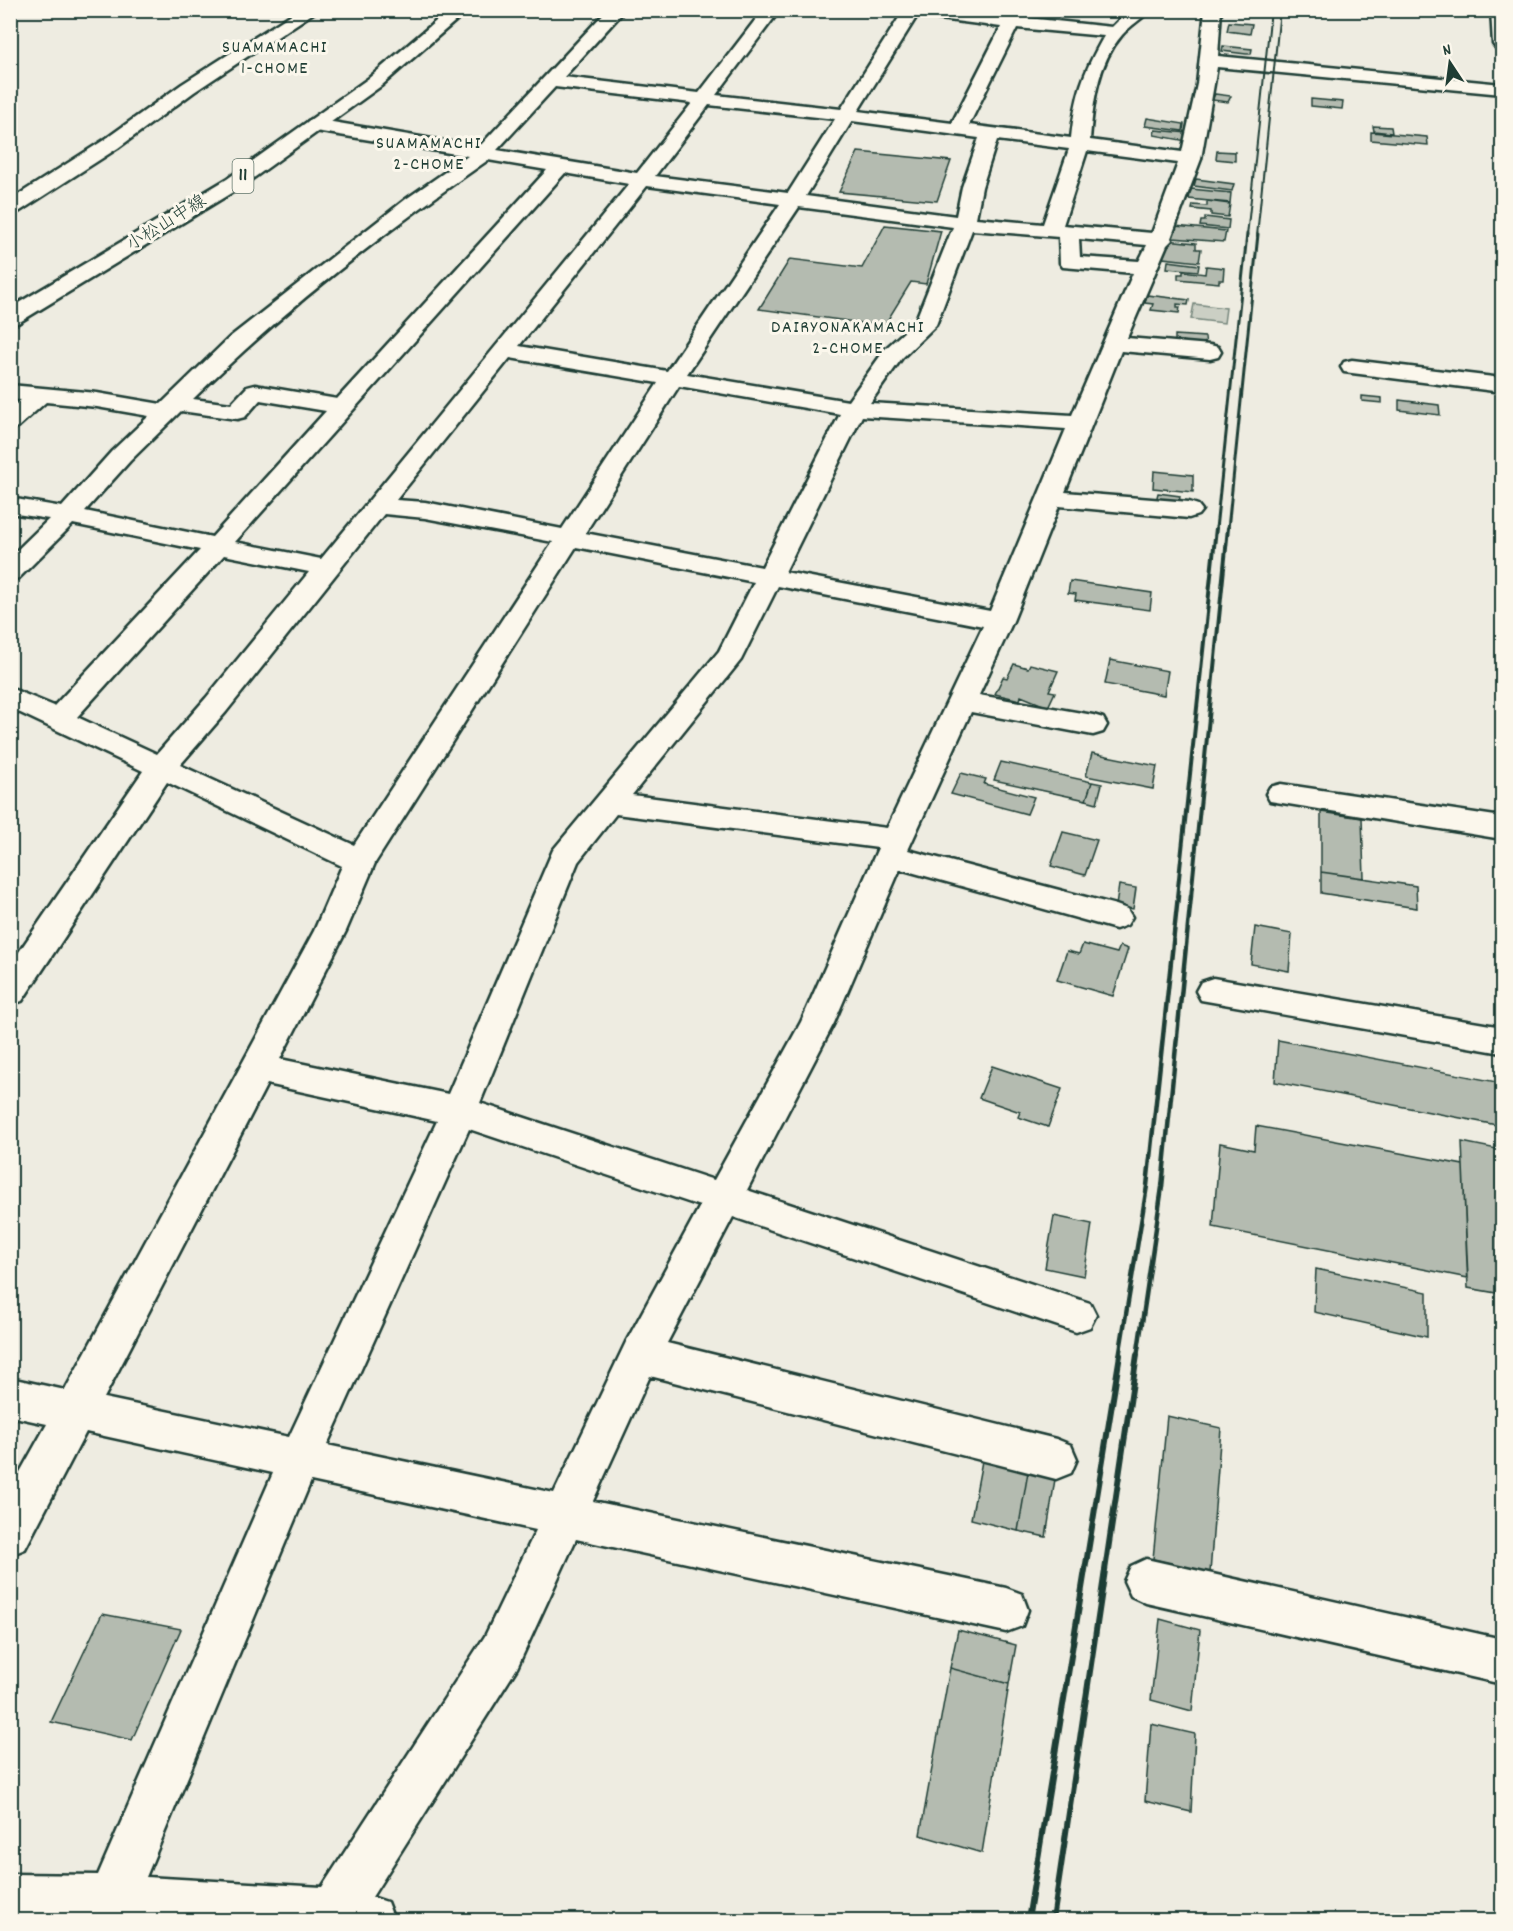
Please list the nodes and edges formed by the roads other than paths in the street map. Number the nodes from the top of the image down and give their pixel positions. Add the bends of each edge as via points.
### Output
1 (310, 10) edge
2 (460, 10) edge
3 (617, 10) edge
4 (772, 10) edge
5 (1142, 10) edge
6 (1213, 10) edge
7 (1499, 10) edge
8 (911, 11) edge
9 (1011, 23) junction
10 (1115, 32) junction
11 (1503, 44) edge
12 (1211, 61) junction
13 (551, 81) junction
14 (1503, 89) edge
15 (702, 100) junction
16 (846, 115) junction
17 (315, 125) junction
18 (958, 129) junction
19 (990, 134) junction
20 (1080, 145) junction
21 (482, 155) junction
22 (1191, 159) junction
23 (560, 167) junction
24 (642, 180) junction
25 (794, 199) junction
26 (10, 209) edge
27 (965, 223) junction
28 (1060, 231) junction
29 (1162, 240) junction
30 (1147, 268) junction
31 (10, 318) edge
32 (1113, 344) junction
33 (504, 350) junction
34 (1210, 352) dead end
35 (1352, 367) dead end
36 (673, 380) junction
37 (1503, 385) edge
38 (10, 393) edge
39 (39, 396) junction
40 (171, 407) junction
41 (341, 407) junction
42 (854, 409) junction
43 (10, 422) edge
44 (1081, 423) junction
45 (1050, 498) junction
46 (10, 505) edge
47 (377, 506) junction
48 (1189, 510) dead end
49 (69, 514) junction
50 (569, 538) junction
51 (218, 548) junction
52 (327, 568) junction
53 (10, 572) edge
54 (769, 578) junction
55 (999, 621) junction
56 (10, 698) edge
57 (962, 701) junction
58 (58, 720) junction
59 (1093, 725) dead end
60 (161, 768) junction
61 (1281, 794) dead end
62 (609, 803) junction
63 (1503, 828) edge
64 (894, 848) junction
65 (360, 861) junction
66 (1116, 917) dead end
67 (1213, 991) dead end
68 (10, 992) edge
69 (1503, 1040) edge
70 (257, 1068) junction
71 (459, 1111) junction
72 (723, 1197) junction
73 (1076, 1315) dead end
74 (640, 1355) junction
75 (10, 1397) edge
76 (75, 1411) junction
77 (300, 1459) junction
78 (1056, 1459) dead end
79 (565, 1514) junction
80 (10, 1534) edge
81 (1146, 1581) dead end
82 (1006, 1610) dead end
83 (1503, 1662) edge
84 (10, 1899) edge
85 (112, 1900) junction
86 (344, 1918) edge

1 - 26 street
2 - 17 street, 小松山中線 / 11 via 375,82
3 - 13 street
4 - 15 street
5 - 10 street
6 - 12 street
7 - 11 street
8 - 9 street
8 - 16 street
9 - 10 street
9 - 18 street
10 - 20 street via 1097,63 1084,99
12 - 14 street
12 - 22 street
13 - 15 street
13 - 21 street
15 - 16 street
15 - 24 street
16 - 18 street
16 - 25 street
17 - 21 street
17 - 31 street, 小松山中線 / 11 via 234,183
18 - 19 street
19 - 20 street
19 - 27 street
20 - 22 street
20 - 28 street
21 - 23 street
21 - 40 street via 413,203 238,342
22 - 29 street
23 - 24 street
23 - 41 street
24 - 25 street
24 - 33 street
25 - 27 street
25 - 36 street
27 - 28 street
27 - 42 street via 925,324 894,353
28 - 29 street
28 - 30 street via 1070,263
29 - 30 street
30 - 32 street
32 - 34 street
32 - 44 street
33 - 36 street
33 - 47 street
35 - 37 street
36 - 42 street
36 - 50 street
38 - 39 street
39 - 40 street
39 - 43 street
40 - 41 street via 237,412 255,392
40 - 49 street
41 - 51 street
42 - 44 street
42 - 54 street
44 - 45 street
45 - 48 street
45 - 55 street
46 - 49 street
47 - 50 street via 425,510
47 - 52 street
49 - 51 street
49 - 53 street
50 - 54 street
50 - 65 street
51 - 52 street
51 - 58 street
52 - 60 street
54 - 55 street
54 - 62 street via 731,654
55 - 57 street
56 - 58 street
57 - 59 street
57 - 64 street
58 - 60 street
60 - 65 street
60 - 68 street
61 - 63 street
62 - 64 street
62 - 71 street via 564,858
64 - 66 street
64 - 72 street via 818,1023
65 - 70 street via 330,931
67 - 69 street
70 - 71 street
70 - 76 street
71 - 72 street
71 - 77 street
72 - 73 street
72 - 74 street
74 - 78 street
74 - 79 street
75 - 76 street
76 - 77 street
76 - 80 street
77 - 79 street
77 - 85 street
79 - 82 street
79 - 86 street via 501,1652
81 - 83 street
84 - 85 street
85 - 86 street

